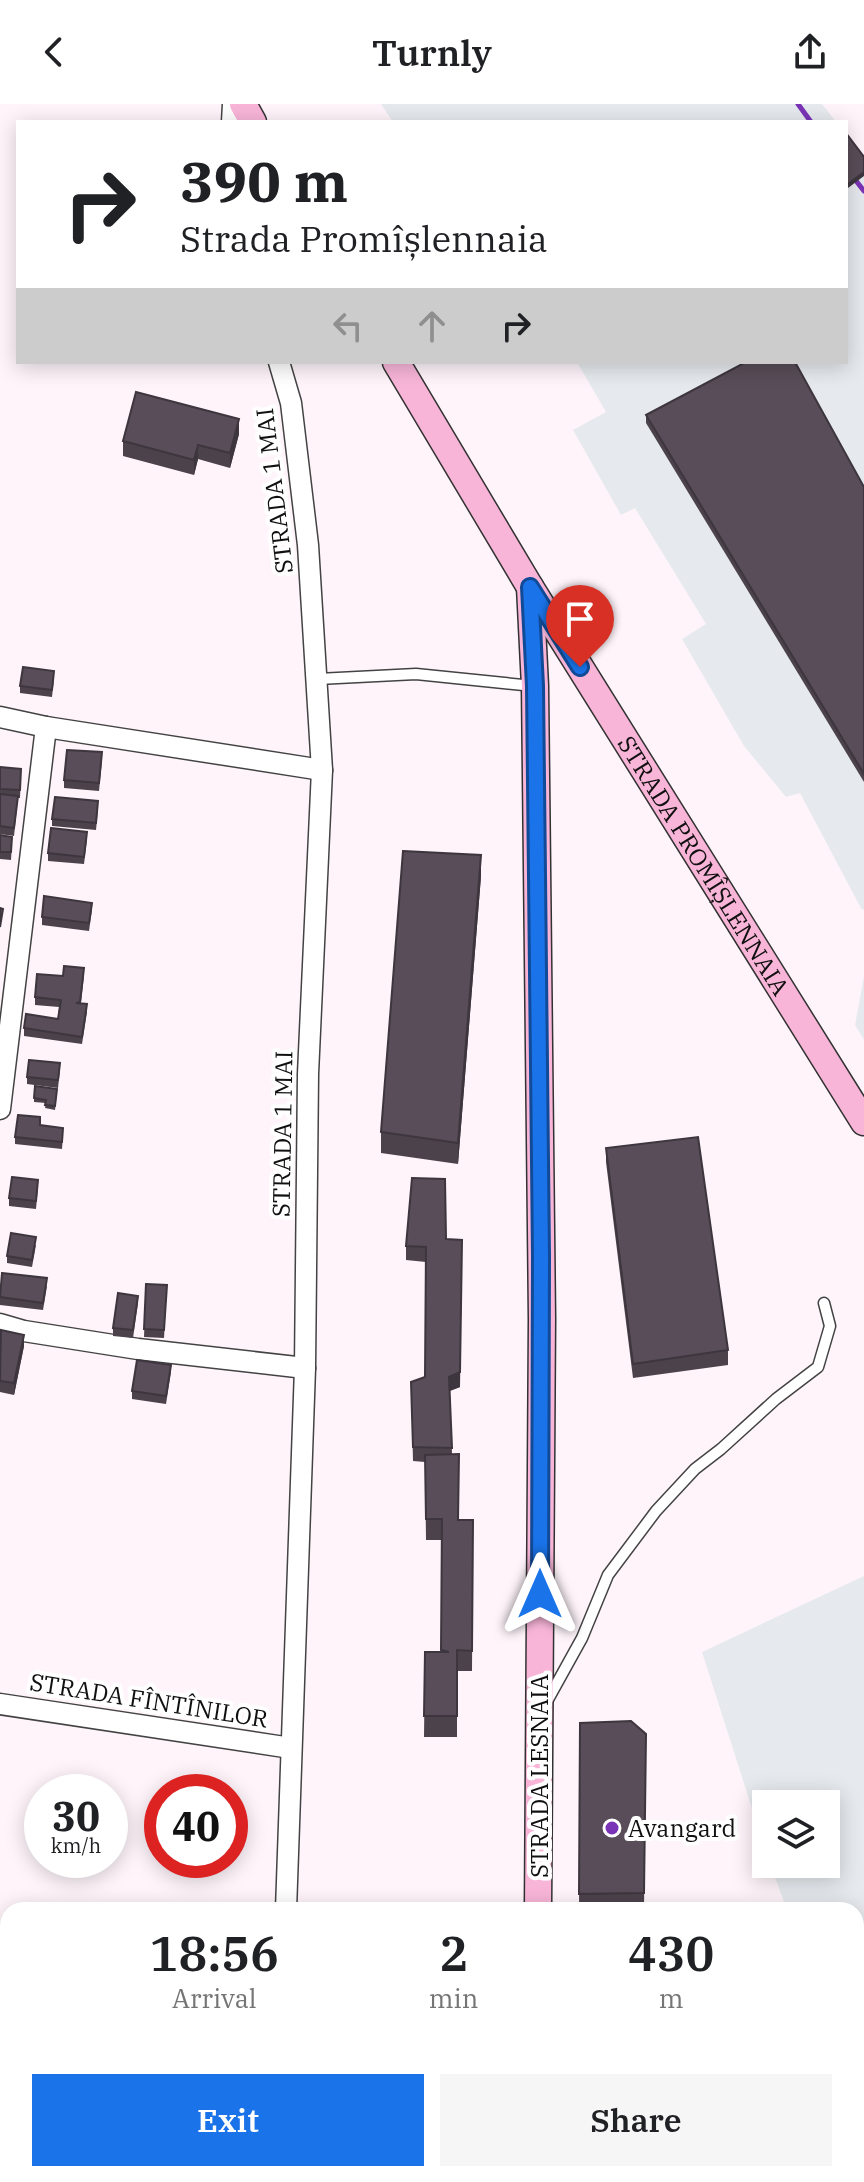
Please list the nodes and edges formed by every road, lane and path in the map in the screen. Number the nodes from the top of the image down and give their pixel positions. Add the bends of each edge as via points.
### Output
1 (280, 364) edge
2 (397, 364) edge
3 (530, 587) junction
4 (318, 679) junction
5 (535, 686) junction
6 (0, 717) edge
7 (46, 727) junction
8 (322, 770) junction
9 (0, 1109) edge
10 (864, 1122) edge
11 (824, 1303) dead end
12 (0, 1324) edge
13 (305, 1368) junction
14 (0, 1704) edge
15 (539, 1716) junction
16 (291, 1748) junction
17 (286, 1902) edge
18 (538, 1902) edge

1 - 4 street, STRADA 1 MAI via 297,450
2 - 3 street, STRADA PROMÎȘLENNAIA
3 - 5 street, STRADA LESNAIA
3 - 10 street, STRADA PROMÎȘLENNAIA
4 - 5 lane via 416,674
4 - 8 street, STRADA 1 MAI
5 - 15 street, STRADA LESNAIA via 542,1319
6 - 7 street
7 - 8 street
7 - 9 street
8 - 13 street, STRADA 1 MAI via 308,1074
11 - 15 lane via 830,1326 818,1367 695,1469 656,1511 608,1575 582,1638
12 - 13 street via 138,1349
13 - 16 street, STRADA 1 MAI
14 - 16 street, STRADA FÎNTÎNILOR
15 - 18 street, STRADA LESNAIA
16 - 17 street, STRADA 1 MAI

